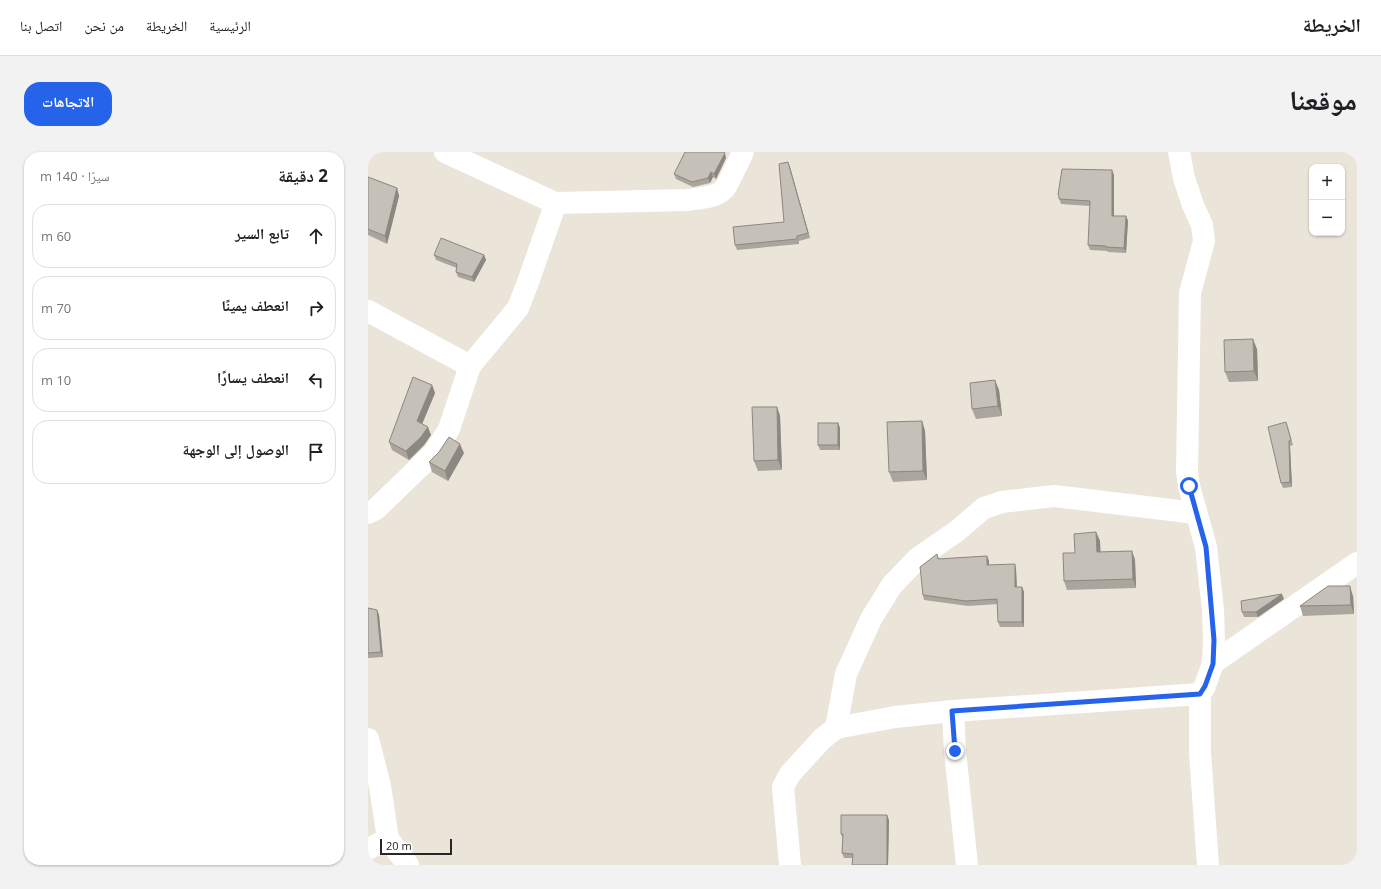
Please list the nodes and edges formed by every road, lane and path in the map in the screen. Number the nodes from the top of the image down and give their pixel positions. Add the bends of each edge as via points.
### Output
1 (445, 152) edge
2 (743, 152) edge
3 (1179, 152) edge
4 (555, 203) junction
5 (368, 311) edge
6 (470, 366) junction
7 (368, 513) edge
8 (1196, 513) junction
9 (1357, 563) edge
10 (1213, 664) junction
11 (1200, 694) junction
12 (952, 711) junction
13 (836, 728) junction
14 (368, 739) edge
15 (388, 839) junction
16 (368, 849) edge
17 (408, 865) edge
18 (790, 865) edge
19 (967, 865) edge
20 (1208, 865) edge

1 - 4 street
2 - 4 street via 724,189 705,197 688,200
3 - 8 street via 1184,178 1202,225 1204,241 1190,293 1187,472
4 - 6 street via 518,308
5 - 6 street
6 - 7 street via 449,429 434,453 381,504
8 - 10 street via 1206,547 1214,640
8 - 13 street via 1054,496 1002,502 984,508 957,531 918,558 892,585 871,620 846,674
9 - 10 street
10 - 11 street
11 - 12 street
11 - 20 street via 1200,753
12 - 13 street via 895,717
12 - 19 street
13 - 18 street via 807,755 790,774 783,787
14 - 15 street via 380,786
15 - 16 street
15 - 17 street

